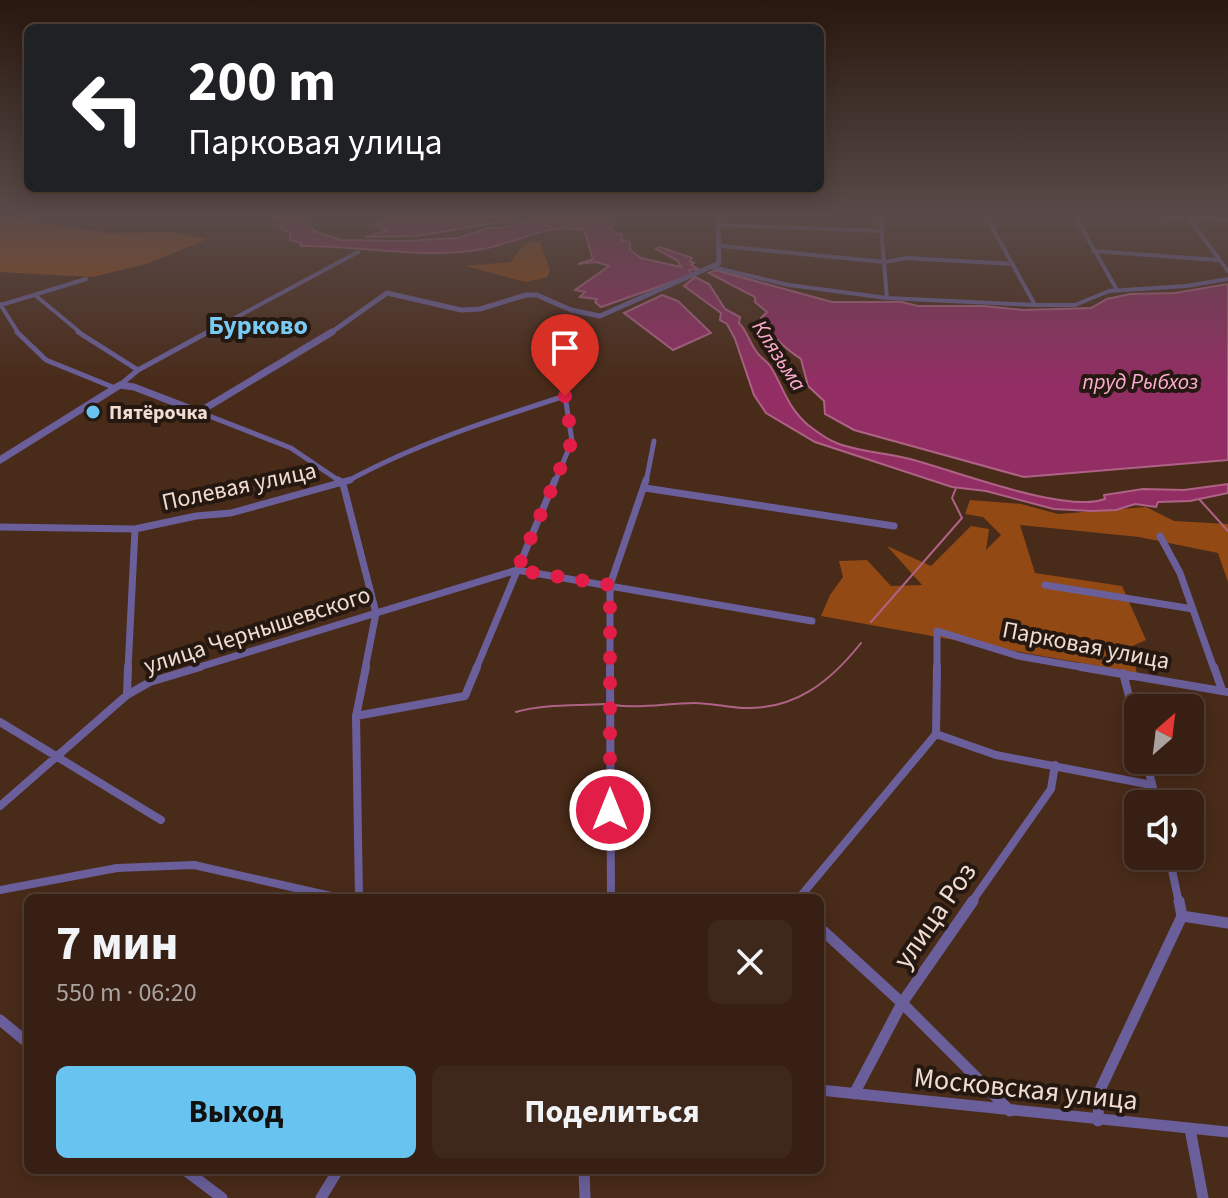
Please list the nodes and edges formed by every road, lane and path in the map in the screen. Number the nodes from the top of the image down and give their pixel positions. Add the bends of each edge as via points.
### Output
1 (321, 272) edge
2 (700, 272) edge
3 (741, 272) edge
4 (886, 272) edge
5 (1017, 272) edge
6 (1106, 272) edge
7 (86, 279) dead end
8 (1228, 279) edge
9 (1117, 290) junction
10 (35, 295) junction
11 (887, 298) junction
12 (0, 305) edge
13 (1035, 305) junction
14 (138, 370) junction
15 (118, 386) junction
16 (199, 412) junction
17 (654, 441) dead end
18 (0, 460) edge
19 (343, 484) junction
20 (645, 488) junction
21 (894, 526) dead end
22 (3, 528) edge
23 (135, 529) junction
24 (1160, 536) dead end
25 (517, 570) junction
26 (610, 585) junction
27 (1045, 585) dead end
28 (1193, 609) junction
29 (376, 613) junction
30 (812, 621) dead end
31 (1123, 673) junction
32 (1225, 691) edge
33 (1128, 694) edge
34 (127, 695) junction
35 (356, 716) junction
36 (0, 722) edge
37 (936, 734) junction
38 (58, 758) junction
39 (1055, 765) junction
40 (1149, 774) edge
41 (1152, 785) junction
42 (1153, 790) edge
43 (0, 806) edge
44 (161, 820) dead end
45 (1172, 870) edge
46 (0, 890) edge
47 (284, 893) edge
48 (359, 894) edge
49 (611, 894) edge
50 (802, 894) edge
51 (1182, 916) junction
52 (1228, 923) edge
53 (824, 932) edge
54 (902, 1003) junction
55 (0, 1020) edge
56 (24, 1040) edge
57 (824, 1090) edge
58 (854, 1094) junction
59 (1010, 1111) junction
60 (1098, 1121) junction
61 (1190, 1129) junction
62 (1228, 1132) edge
63 (190, 1174) edge
64 (336, 1174) edge
65 (584, 1174) edge
66 (222, 1198) edge
67 (321, 1198) edge
68 (585, 1198) edge
69 (1203, 1198) edge

1 - 14 street
2 - 16 street via 607,314 587,315 537,295 461,310 387,293 322,339
3 - 11 street via 789,285
4 - 11 street
5 - 13 street
6 - 9 street
7 - 10 street
8 - 9 street
9 - 13 street via 1075,305
10 - 12 street
10 - 14 street via 67,325
11 - 13 street
12 - 15 street via 16,335 40,359
14 - 15 street
15 - 16 street
15 - 18 street
16 - 19 street via 291,448
17 - 20 street
19 - 23 street, Полевая улица via 231,513
19 - 25 street, Полевая улица via 459,430 565,396 572,441
19 - 29 street
20 - 21 street
20 - 26 street
22 - 23 street, Полевая улица
23 - 34 street
24 - 28 street
25 - 26 street
25 - 29 street, улица Чернышевского
25 - 35 street via 465,696
26 - 30 street
26 - 49 street
27 - 28 street
28 - 32 street
29 - 34 street, улица Чернышевского via 150,682
29 - 35 street
31 - 32 street, Парковая улица
31 - 33 street
31 - 37 street, Парковая улица via 1018,656 937,631
34 - 38 street, улица Чернышевского
35 - 48 street
36 - 38 street
37 - 39 street via 996,755
37 - 50 street
38 - 43 street, улица Чернышевского
38 - 44 street
39 - 41 street
39 - 54 street, улица Роз via 1051,789
40 - 41 street
41 - 42 street
45 - 51 street
46 - 47 street via 117,868 194,865
51 - 52 street
51 - 60 street via 1099,1092
53 - 54 street
54 - 58 street, улица Роз
54 - 59 street
55 - 56 street
57 - 58 street, Московская улица
58 - 59 street, Московская улица
59 - 60 street, Московская улица
60 - 61 street, Московская улица
61 - 62 street, Московская улица
61 - 69 street
63 - 66 street
64 - 67 street
65 - 68 street

